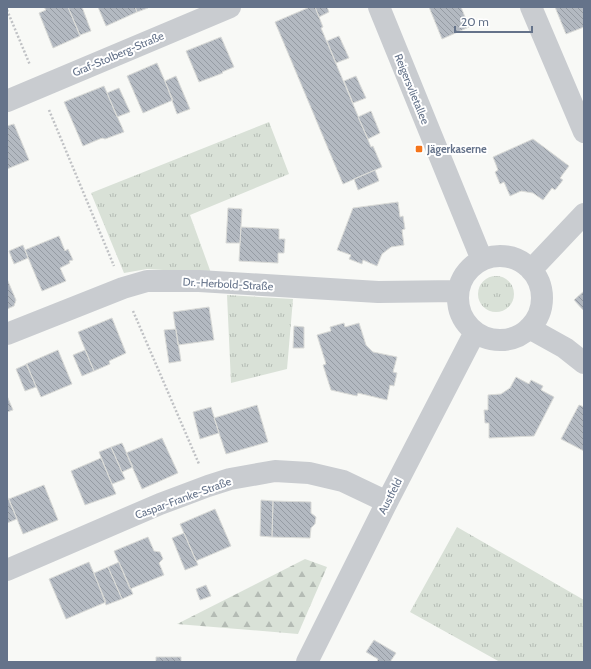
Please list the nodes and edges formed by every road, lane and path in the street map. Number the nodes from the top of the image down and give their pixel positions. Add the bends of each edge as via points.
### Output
1 (230, 7) edge
2 (379, 7) edge
3 (531, 7) edge
4 (7, 10) edge
5 (40, 88) junction
6 (7, 101) edge
7 (584, 132) edge
8 (584, 214) edge
9 (482, 260) junction
10 (531, 270) junction
11 (123, 288) junction
12 (458, 291) junction
13 (529, 328) junction
14 (475, 332) junction
15 (7, 334) edge
16 (584, 363) edge
17 (208, 486) junction
18 (387, 502) junction
19 (7, 570) edge
20 (307, 662) edge

1 - 5 street, Graf-Stolberg-Straße
2 - 9 street, Reigersvlietallee
3 - 7 street
4 - 5 path
5 - 6 street, Graf-Stolberg-Straße
5 - 11 path
8 - 10 street
9 - 10 street via 492,256 509,257
9 - 12 street via 469,269
10 - 13 street via 538,281 541,306
11 - 12 street, Dr.-Herbold-Straße via 147,281 199,281 378,292
11 - 15 street, Dr.-Herbold-Straße
11 - 17 path
12 - 14 street via 458,305 463,318
13 - 14 street via 517,336 503,340 488,338
13 - 16 street via 565,348
14 - 18 street, Austfeld
17 - 18 street, Caspar-Franke-Straße via 275,471 309,474 343,481
17 - 19 street, Caspar-Franke-Straße
18 - 20 street, Austfeld

